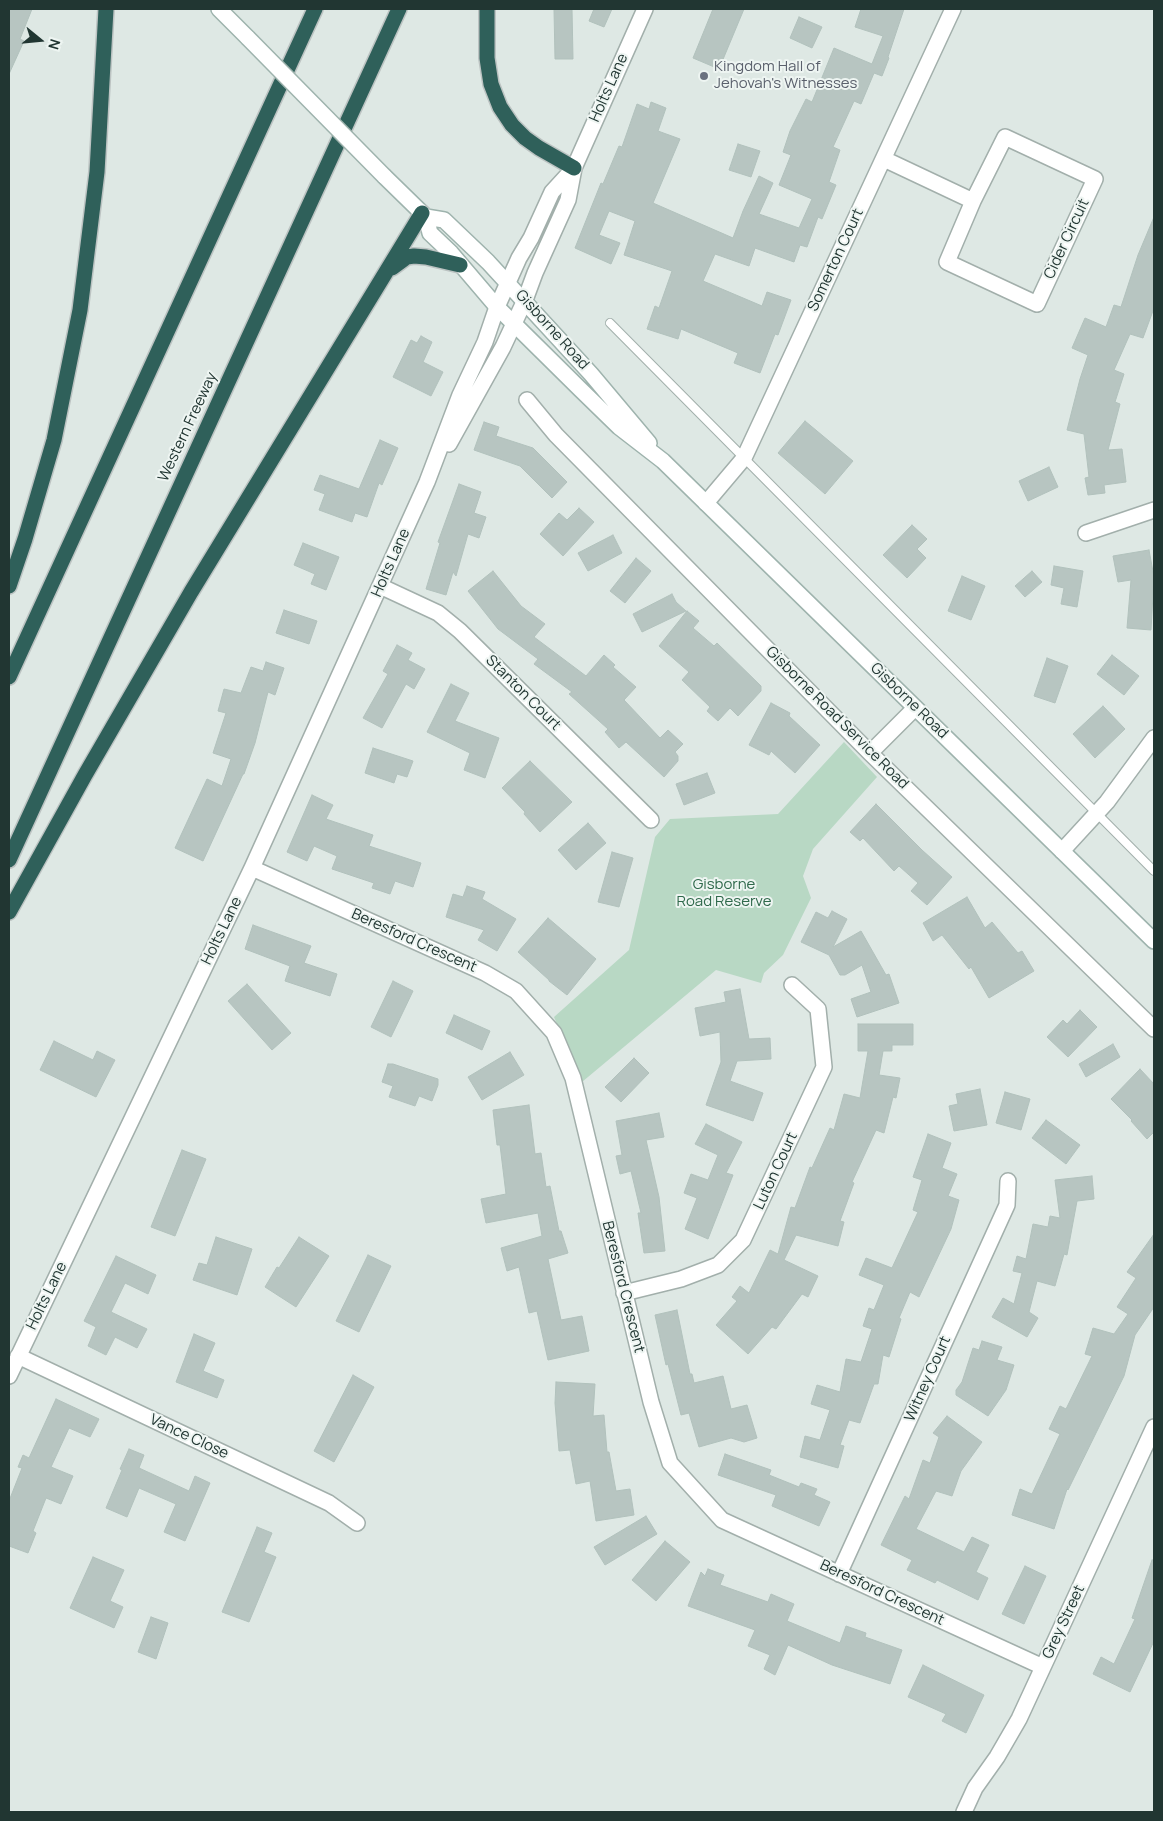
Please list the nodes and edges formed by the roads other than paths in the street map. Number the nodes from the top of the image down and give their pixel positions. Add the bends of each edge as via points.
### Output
1 (106, 9) edge
2 (110, 9) edge
3 (219, 9) edge
4 (315, 9) edge
5 (399, 9) edge
6 (486, 9) edge
7 (646, 9) edge
8 (953, 9) edge
9 (105, 25) junction
10 (884, 158) junction
11 (574, 168) junction
12 (973, 201) junction
13 (424, 215) junction
14 (460, 265) junction
15 (386, 271) junction
16 (508, 282) junction
17 (525, 300) junction
18 (498, 306) junction
19 (514, 323) junction
20 (610, 323) dead end
21 (527, 400) dead end
22 (744, 458) junction
23 (663, 461) junction
24 (427, 482) junction
25 (706, 503) junction
26 (1154, 510) edge
27 (1086, 533) dead end
28 (9, 586) edge
29 (380, 586) junction
30 (9, 677) edge
31 (915, 708) junction
32 (1154, 738) edge
33 (870, 753) junction
34 (1096, 814) junction
35 (651, 820) dead end
36 (1062, 851) junction
37 (9, 860) edge
38 (252, 868) junction
39 (1154, 871) edge
40 (9, 912) edge
41 (1154, 941) edge
42 (792, 985) dead end
43 (1154, 1028) edge
44 (1008, 1182) dead end
45 (624, 1293) junction
46 (18, 1356) junction
47 (9, 1376) edge
48 (1154, 1427) edge
49 (357, 1523) dead end
50 (839, 1574) junction
51 (1043, 1667) junction
52 (964, 1812) edge

1 - 9 highway
2 - 9 highway
3 - 13 street, Gisborne Road, bridge
4 - 30 highway
5 - 37 highway, Western Freeway
6 - 11 highway via 487,58 491,84 500,106 525,138
7 - 11 street, Holts Lane
8 - 10 street, Somerton Court
9 - 28 highway via 97,172 80,310 54,440
10 - 12 street
10 - 22 street, Somerton Court
11 - 16 street, Holts Lane via 552,192
11 - 17 street, Holts Lane via 568,200
12 - 12 street, Cider Circuit via 947,262 1037,304 1095,179 1005,137
13 - 14 street, Gisborne Road via 430,232
13 - 15 highway
13 - 16 street, Gisborne Road via 444,220
14 - 15 highway via 414,256
14 - 18 street, Gisborne Road
15 - 40 highway via 191,592
16 - 17 street, Gisborne Road
16 - 18 street, Holts Lane
17 - 19 street, Holts Lane
17 - 23 street, Gisborne Road via 628,416
18 - 19 street, Gisborne Road
18 - 24 street, Holts Lane
19 - 23 street, Gisborne Road via 619,427
19 - 24 street, Holts Lane
20 - 22 lane
21 - 33 street, Gisborne Road Service Road via 556,435
22 - 25 street, Somerton Court
22 - 34 lane
23 - 25 street, Gisborne Road
24 - 29 street, Holts Lane
25 - 31 street, Gisborne Road
26 - 27 street
29 - 35 street, Stanton Court via 438,613 460,631
29 - 38 street, Holts Lane
31 - 33 street
31 - 36 street, Gisborne Road
32 - 34 street
33 - 43 street, Gisborne Road Service Road
34 - 36 street
34 - 39 lane
36 - 41 street, Gisborne Road
38 - 45 street, Beresford Crescent via 485,973 516,991 554,1033 573,1078
38 - 46 street, Holts Lane
42 - 45 street, Luton Court via 818,1009 824,1068 743,1240 718,1265 681,1279
44 - 50 street, Witney Court via 1007,1205
45 - 50 street, Beresford Crescent via 670,1463 722,1520
46 - 47 street, Holts Lane
46 - 49 street, Vance Close via 329,1503
48 - 51 street, Grey Street
50 - 51 street, Beresford Crescent
51 - 52 street, Grey Street via 1019,1719 975,1788

